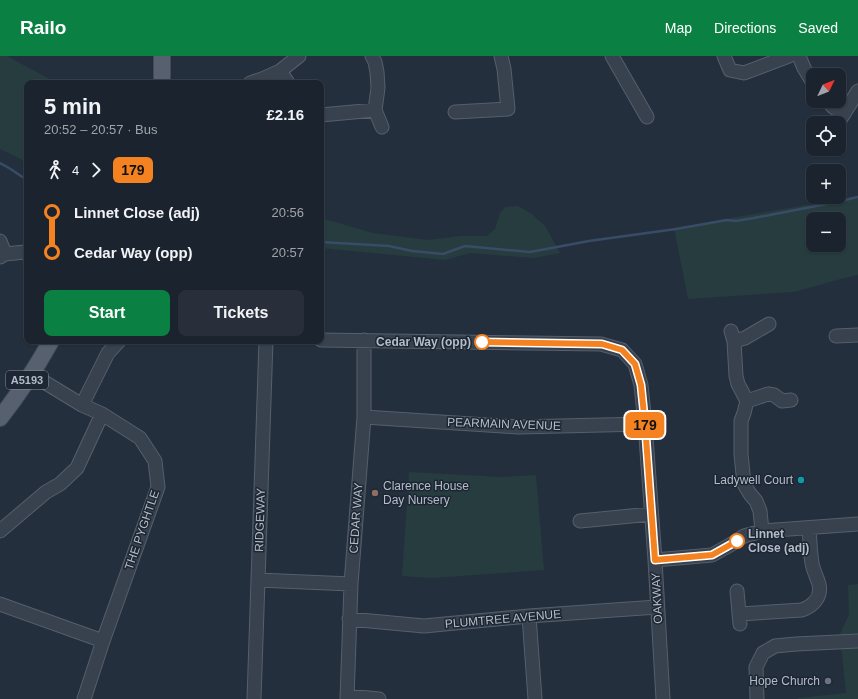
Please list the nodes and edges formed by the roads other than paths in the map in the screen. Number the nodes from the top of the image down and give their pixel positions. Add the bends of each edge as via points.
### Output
1 (162, 56) edge
2 (299, 56) edge
3 (372, 56) edge
4 (501, 56) edge
5 (612, 56) edge
6 (724, 56) edge
7 (789, 56) edge
8 (799, 56) edge
9 (280, 71) junction
10 (806, 71) edge
11 (162, 80) edge
12 (259, 80) edge
13 (286, 80) edge
14 (858, 91) edge
15 (375, 110) junction
16 (455, 112) dead end
17 (324, 115) edge
18 (842, 116) edge
19 (647, 117) dead end
20 (382, 127) dead end
21 (0, 241) edge
22 (24, 252) edge
23 (3, 255) edge
24 (766, 330) dead end
25 (836, 336) dead end
26 (858, 336) edge
27 (324, 340) edge
28 (364, 340) junction
29 (49, 344) edge
30 (116, 344) edge
31 (266, 344) edge
32 (31, 374) junction
33 (791, 400) dead end
34 (747, 401) junction
35 (82, 405) junction
36 (102, 414) junction
37 (364, 417) junction
38 (0, 418) edge
39 (645, 424) junction
40 (651, 514) junction
41 (580, 521) dead end
42 (858, 524) edge
43 (809, 528) junction
44 (0, 531) edge
45 (762, 531) junction
46 (655, 560) junction
47 (258, 580) junction
48 (351, 584) junction
49 (737, 591) dead end
50 (0, 604) edge
51 (657, 607) junction
52 (529, 616) junction
53 (349, 619) junction
54 (103, 641) junction
55 (858, 641) edge
56 (347, 697) edge
57 (84, 699) edge
58 (254, 699) edge
59 (379, 699) edge
60 (535, 699) edge
61 (663, 699) edge
62 (757, 699) edge

1 - 11 main road
2 - 9 street
3 - 15 street via 378,88
4 - 16 street via 508,109
5 - 19 street
6 - 7 street via 730,70 744,73
8 - 10 street
9 - 12 street
9 - 13 street
14 - 18 street
15 - 17 street
15 - 20 street
21 - 23 street
22 - 23 street
24 - 34 street via 745,338 732,336 736,376
25 - 26 street
27 - 28 street, OAKWAY
28 - 37 street, CEDAR WAY
28 - 39 street, OAKWAY via 602,344 622,350 635,364 641,385
29 - 32 main road, A5193
30 - 35 street via 108,353
31 - 47 street, RIDGEWAY
32 - 35 street, THE PYGHTLE
32 - 38 main road, A5193
33 - 34 street via 782,401 768,394
34 - 45 street via 741,421 744,484 760,512
35 - 36 street, THE PYGHTLE
36 - 44 street via 77,468
36 - 54 street, THE PYGHTLE via 140,438 155,461 158,487
37 - 39 street, PEARMAIN AVENUE via 518,427
37 - 48 street, CEDAR WAY
39 - 40 street, OAKWAY
40 - 41 street
40 - 46 street, OAKWAY
42 - 43 street
43 - 45 street
43 - 49 street via 812,564 819,585 816,601 802,610 739,619
45 - 46 street via 744,536 712,555
46 - 51 street, OAKWAY
47 - 48 street
47 - 58 street, RIDGEWAY
48 - 53 street, CEDAR WAY
50 - 54 street
51 - 52 street, PLUMTREE AVENUE
51 - 61 street, OAKWAY
52 - 53 street, PLUMTREE AVENUE via 424,626
52 - 60 street
53 - 56 street, CEDAR WAY
54 - 57 street, THE PYGHTLE
55 - 62 street via 775,646 763,653 756,667
56 - 59 street, CEDAR WAY

